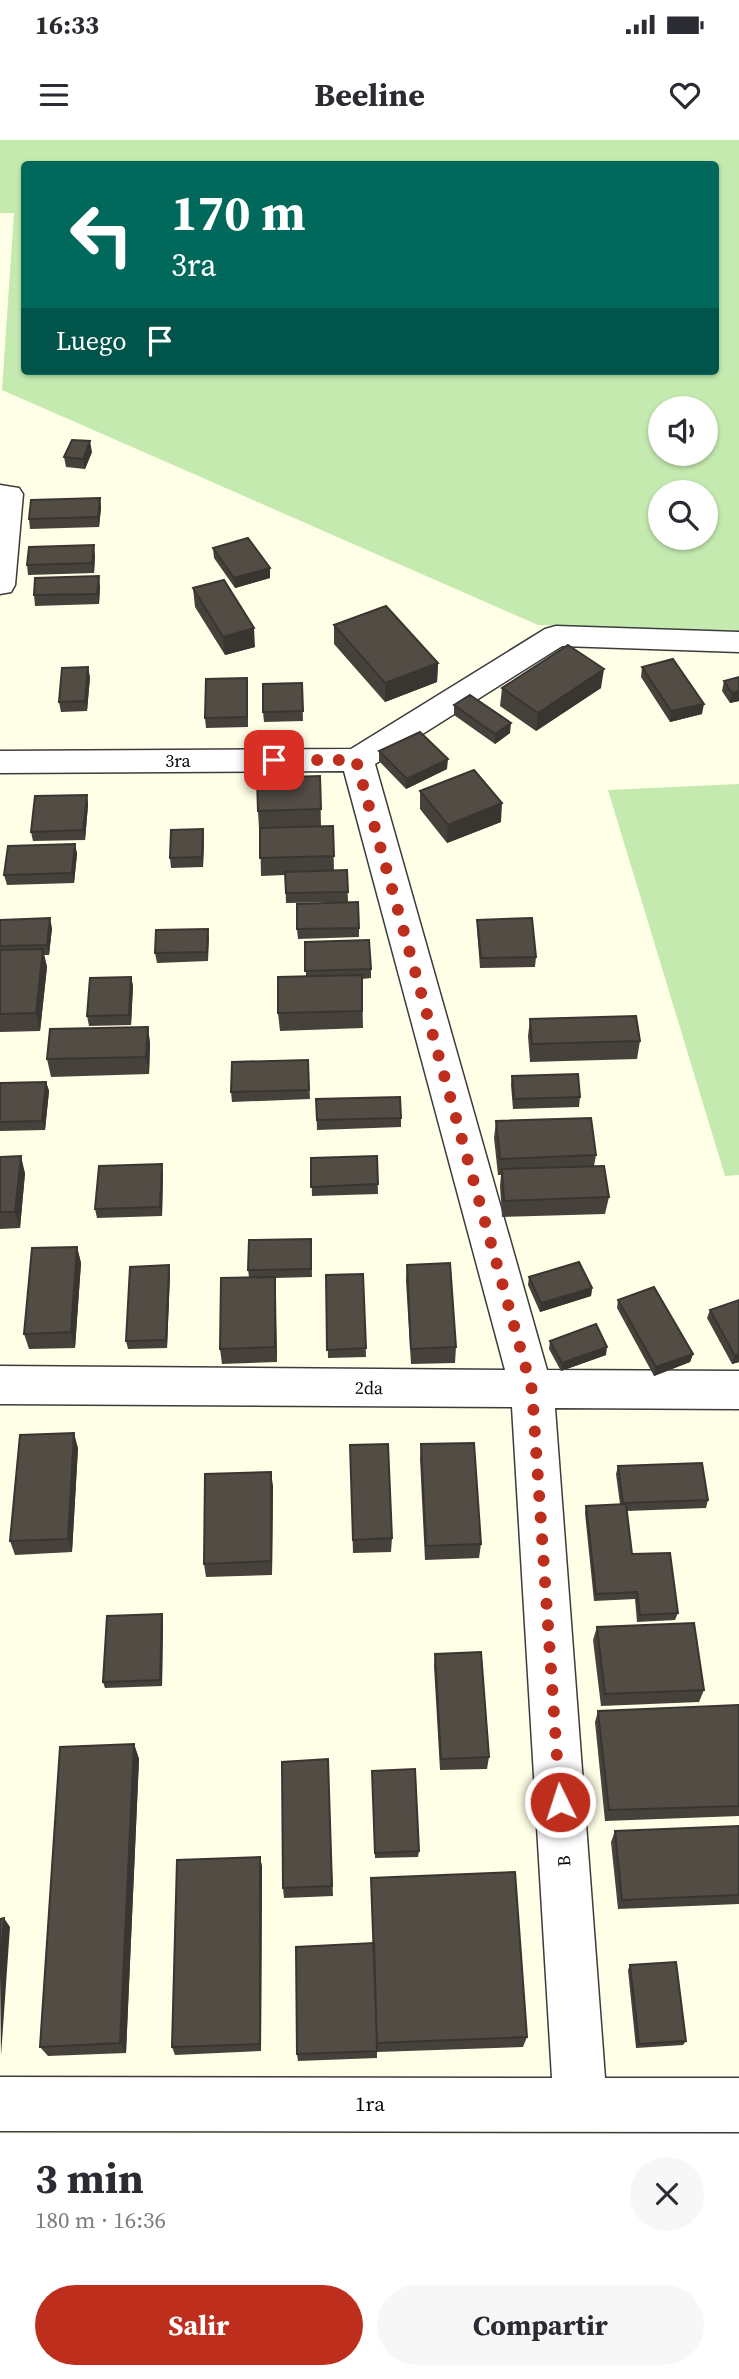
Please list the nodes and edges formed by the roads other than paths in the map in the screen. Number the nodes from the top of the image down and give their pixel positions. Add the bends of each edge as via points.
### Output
1 (5, 494) edge
2 (0, 585) edge
3 (739, 642) edge
4 (356, 760) junction
5 (0, 762) edge
6 (0, 1385) edge
7 (532, 1390) junction
8 (739, 1391) edge
9 (0, 2104) edge
10 (580, 2105) junction
11 (739, 2105) edge

1 - 2 street
3 - 4 street via 556,636
4 - 5 street, 3ra
4 - 7 street, B
6 - 7 street, 2da
7 - 8 street, 2da
7 - 10 street, B
9 - 10 street, 1ra
10 - 11 street, 1ra

